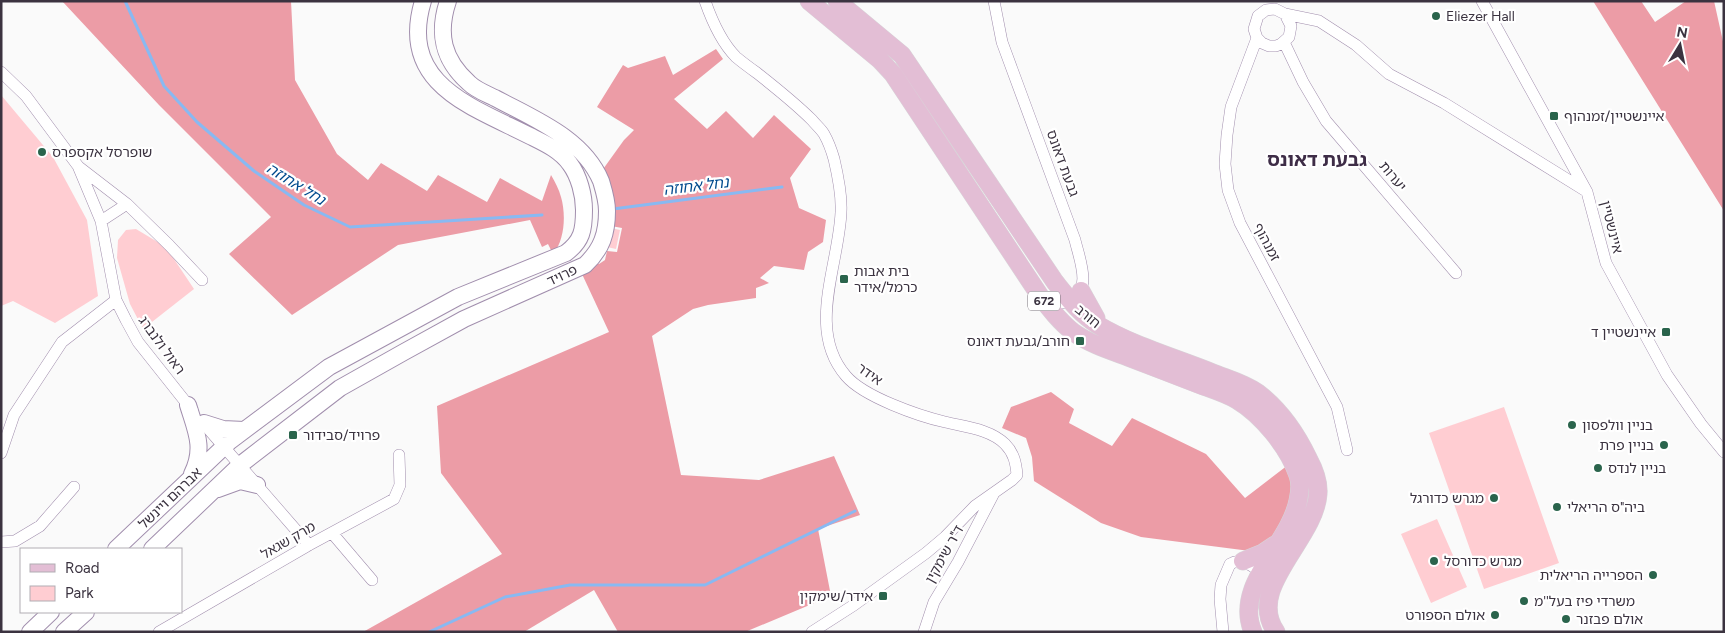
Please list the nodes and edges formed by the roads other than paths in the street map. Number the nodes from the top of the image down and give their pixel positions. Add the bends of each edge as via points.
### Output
1 (423, 1) edge
2 (448, 1) edge
3 (705, 1) edge
4 (809, 1) edge
5 (837, 1) edge
6 (994, 1) edge
7 (1482, 1) edge
8 (1262, 6) edge
9 (1285, 14) junction
10 (1257, 38) junction
11 (1284, 42) junction
12 (1, 72) edge
13 (78, 166) junction
14 (1587, 192) junction
15 (127, 204) junction
16 (102, 220) junction
17 (1456, 273) dead end
18 (202, 280) dead end
19 (1040, 296) junction
20 (1076, 296) junction
21 (116, 300) junction
22 (188, 405) junction
23 (204, 423) junction
24 (244, 430) junction
25 (224, 446) junction
26 (1347, 450) dead end
27 (1724, 452) edge
28 (1, 453) edge
29 (399, 455) dead end
30 (240, 465) junction
31 (188, 480) junction
32 (257, 485) junction
33 (74, 487) dead end
34 (214, 490) junction
35 (994, 493) junction
36 (332, 533) junction
37 (1283, 538) junction
38 (1, 542) edge
39 (309, 545) junction
40 (117, 548) edge
41 (153, 548) edge
42 (1243, 561) junction
43 (1267, 576) junction
44 (372, 580) dead end
45 (50, 613) edge
46 (85, 613) edge
47 (30, 632) edge
48 (64, 632) edge
49 (159, 632) edge
50 (812, 632) edge
51 (924, 632) edge
52 (1223, 632) edge
53 (1253, 632) edge
54 (1276, 632) edge

1 - 24 main road, פרויד via 417,33 425,64 434,79 461,101 547,145 570,163 584,205 582,234 577,245 566,253 458,297 329,367
2 - 30 main road, פרויד via 442,41 456,71 470,84 577,147 597,173 608,204 600,247 585,264 464,319 340,388
3 - 35 street, אידר via 719,34 736,57 803,112 824,134 833,158 841,211 826,321 837,362 846,376 875,396 936,420 995,436 1004,443 1016,463 1017,475
4 - 19 main road, חורב / 672 via 894,74
5 - 20 main road, חורב / 672 via 902,55 1055,282
6 - 20 street, גבעת דאונס via 1002,42 1075,240 1082,277
7 - 14 street, איינשטיין
8 - 9 street
8 - 10 street via 1255,21
9 - 11 street via 1291,22 1291,30
9 - 14 street via 1318,21 1356,45 1389,74 1444,103
10 - 11 street via 1269,46
10 - 26 street, זמנהוף via 1231,106 1226,164 1228,190 1240,223 1337,406
11 - 17 street, יערות via 1326,121
12 - 13 street, ראול ולנברג via 26,96
13 - 15 street, ראול ולנברג
13 - 16 street, ראול ולנברג
14 - 27 street, איינשטיין via 1606,264 1666,375
15 - 16 street
15 - 18 street, ראול ולנברג
16 - 21 street, ראול ולנברג
19 - 20 street via 1058,303
19 - 37 main road, חורב / 672 via 1074,332 1099,347 1232,397 1269,427 1291,461 1300,484 1297,506
20 - 43 main road, חורב / 672 via 1108,331 1245,385 1275,408 1300,442 1315,476 1318,496 1306,529
21 - 22 street, ראול ולנברג via 138,342
21 - 28 street via 62,342 14,415
22 - 23 street, ראול ולנברג
22 - 31 main road via 200,446 196,466
23 - 24 main road
23 - 25 street, ראול ולנברג
24 - 25 main road, פרויד
25 - 30 street, ראול ולנברג
25 - 31 main road, אברהם ויינשל
29 - 36 street, מרק שגאל via 400,485 394,499
30 - 32 street, ראול ולנברג
30 - 34 main road, אברהם ויינשל
31 - 40 main road, אברהם ויינשל
32 - 34 main road via 240,481
32 - 39 street, ראול ולנברג
33 - 38 street via 40,526 15,541
34 - 41 main road, אברהם ויינשל
35 - 50 street, אידר via 975,506 926,554
35 - 51 street, ד"ר שימקין via 934,602
36 - 39 street, מרק שגאל
36 - 44 street
37 - 42 main road via 1271,548
37 - 43 main road, חורב / 672
39 - 49 street, מרק שגאל
42 - 43 street
42 - 52 street via 1230,564 1221,585
43 - 53 main road, 672 via 1250,599 1248,611
43 - 54 main road, 672 via 1268,613
45 - 47 main road
46 - 48 main road

